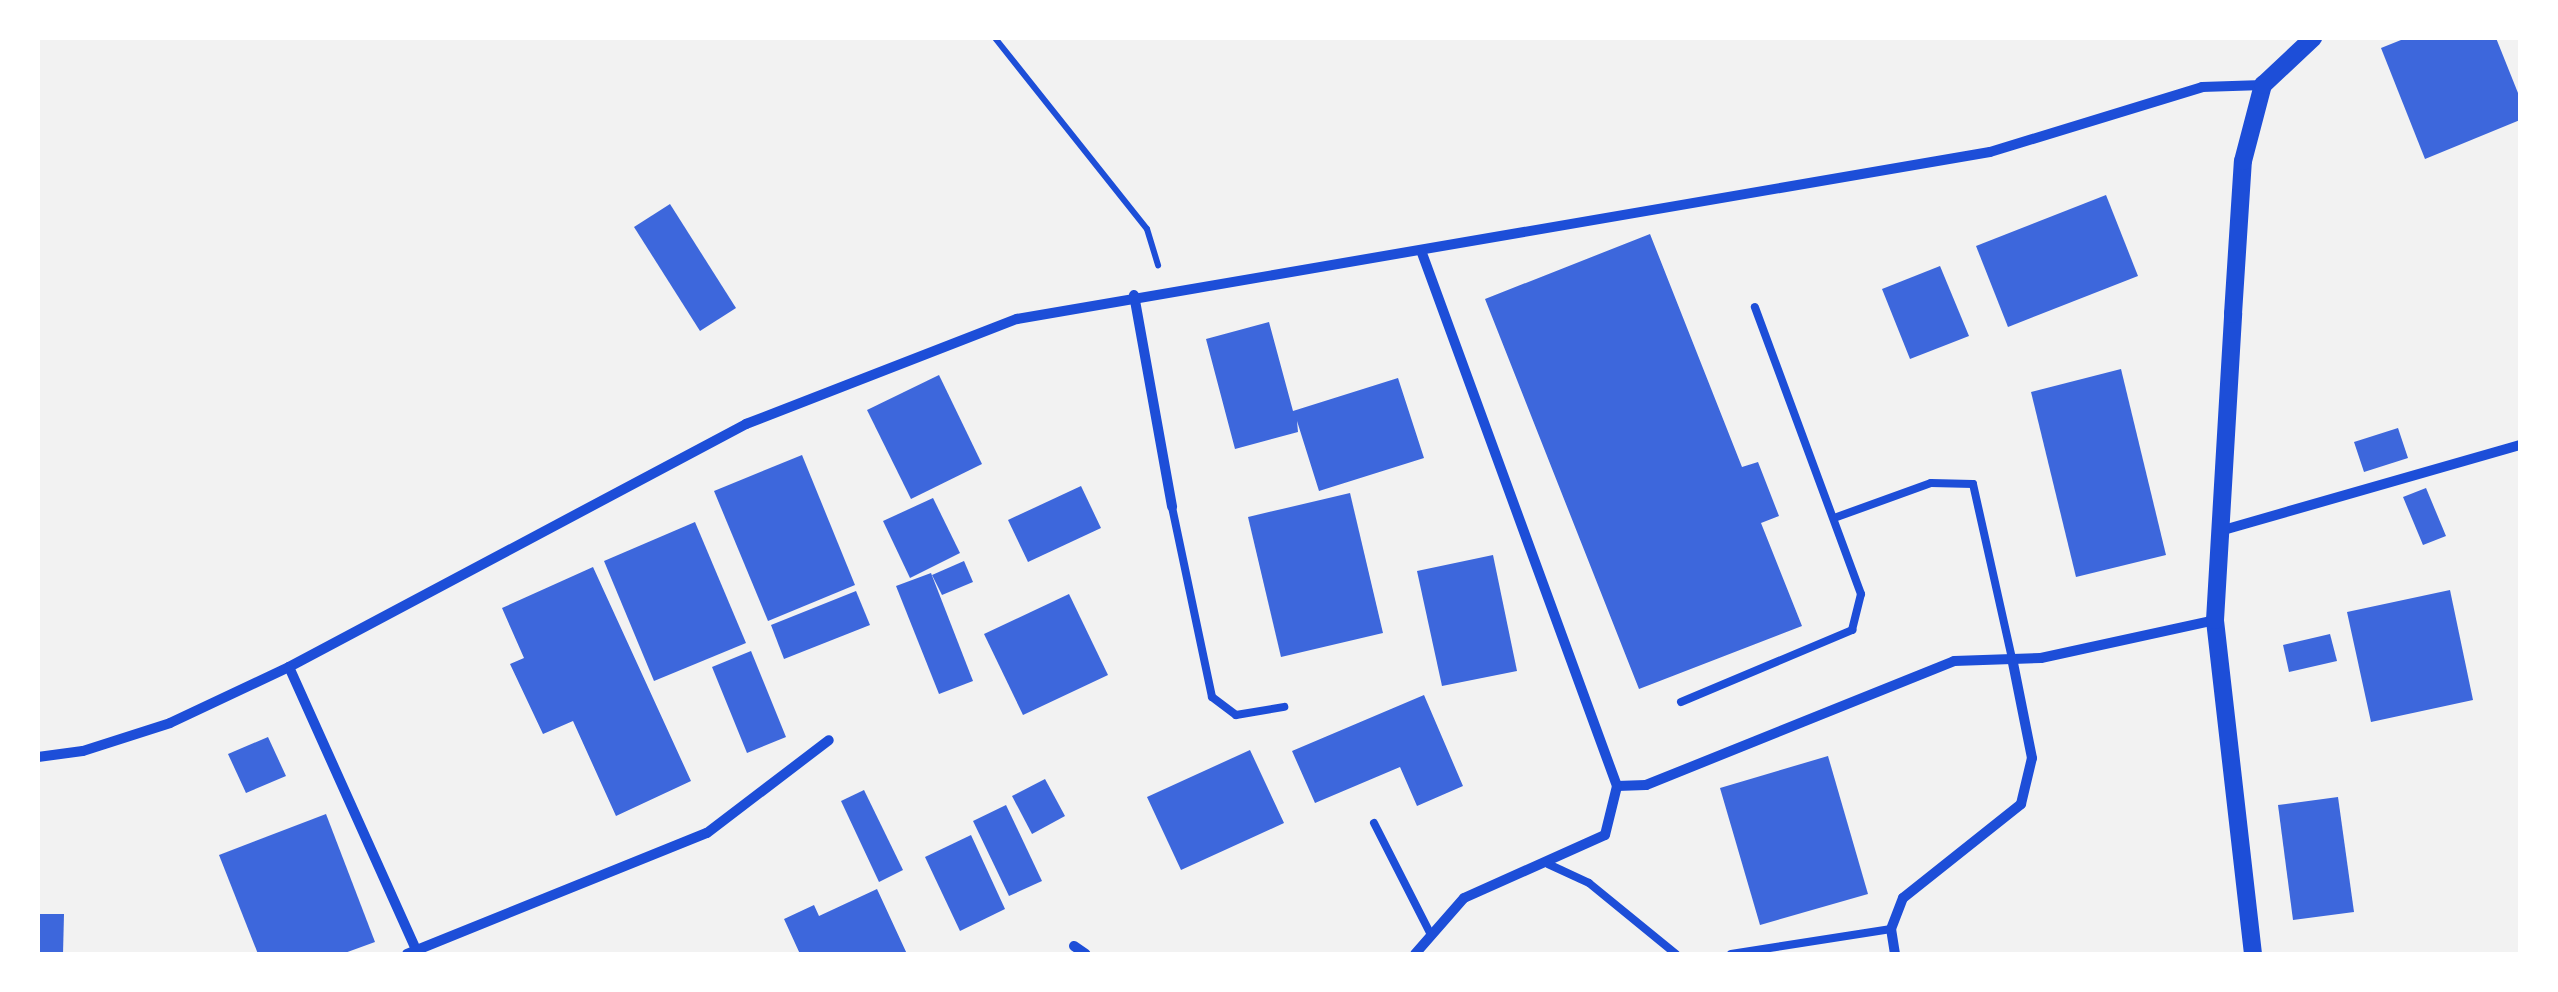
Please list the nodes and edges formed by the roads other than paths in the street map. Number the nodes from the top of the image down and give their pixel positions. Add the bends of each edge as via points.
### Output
1 (2313, 38) edge
2 (2263, 86) junction
3 (1422, 253) junction
4 (1134, 295) junction
5 (1755, 307) dead end
6 (2520, 444) edge
7 (1172, 507) joint
8 (1834, 518) junction
9 (2219, 531) junction
10 (2215, 620) junction
11 (2012, 658) junction
12 (289, 667) junction
13 (1681, 702) dead end
14 (1284, 707) dead end
15 (829, 740) dead end
16 (38, 757) edge
17 (1617, 786) junction
18 (1374, 823) dead end
19 (1548, 864) junction
20 (1891, 929) junction
21 (1432, 936) junction
22 (1074, 946) dead end
23 (414, 953) edge
24 (1086, 954) edge
25 (1415, 954) edge
26 (1676, 954) edge
27 (1731, 954) edge
28 (1895, 954) edge
29 (2252, 954) edge

1 - 2 street
2 - 3 street via 2202,87 1990,152
2 - 9 street via 2243,161
3 - 4 street
3 - 17 street
4 - 7 street
4 - 12 street via 1017,319 746,424
5 - 8 lane
6 - 9 street
7 - 14 lane via 1212,697 1236,715
8 - 11 lane via 1931,482 1973,484
8 - 13 lane via 1861,594 1852,630
9 - 10 street
10 - 11 street
10 - 29 street
11 - 17 street via 1954,661 1646,785
11 - 20 street via 2032,758 2022,804 1903,898
12 - 16 street via 170,723 83,751
12 - 23 street
15 - 23 street via 707,833
17 - 19 street via 1605,835
18 - 21 lane
19 - 21 street via 1464,898
19 - 26 lane via 1589,883
20 - 27 lane
20 - 28 street
21 - 25 street
22 - 24 street

